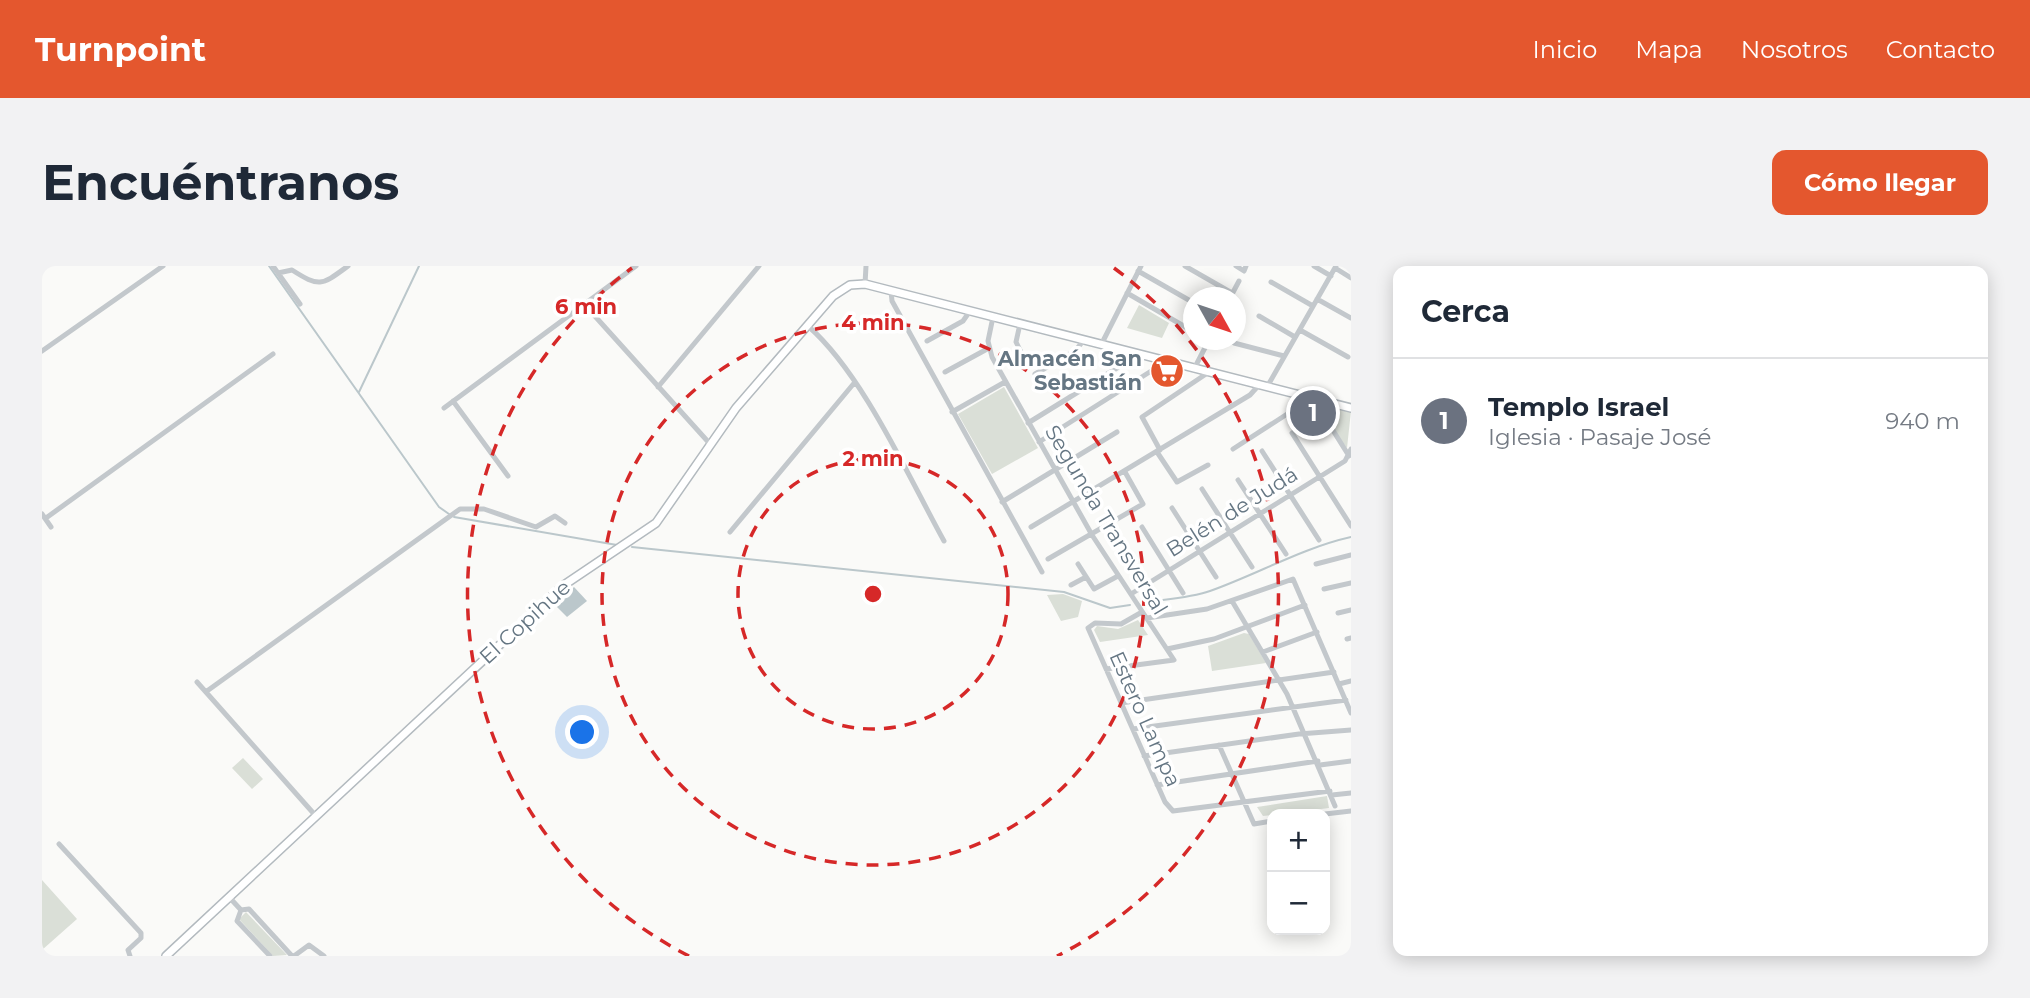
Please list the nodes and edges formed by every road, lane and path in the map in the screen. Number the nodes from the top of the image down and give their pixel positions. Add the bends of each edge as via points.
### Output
1 (163, 266) edge
2 (273, 266) edge
3 (348, 266) edge
4 (636, 266) edge
5 (759, 266) edge
6 (866, 266) edge
7 (1185, 266) edge
8 (1236, 266) edge
9 (1314, 266) edge
10 (1336, 267) edge
11 (1245, 268) edge
12 (1139, 269) edge
13 (278, 273) junction
14 (1331, 276) junction
15 (1351, 278) edge
16 (1239, 281) dead end
17 (1271, 282) dead end
18 (865, 284) junction
19 (1218, 287) edge
20 (1236, 287) edge
21 (891, 291) junction
22 (1127, 293) junction
23 (1183, 296) edge
24 (1318, 299) junction
25 (300, 304) dead end
26 (584, 304) junction
27 (1313, 306) junction
28 (970, 311) junction
29 (1259, 316) dead end
30 (993, 317) junction
31 (1351, 318) edge
32 (1020, 324) junction
33 (808, 326) junction
34 (1183, 326) edge
35 (1300, 330) junction
36 (1295, 337) junction
37 (1084, 340) junction
38 (927, 341) dead end
39 (1101, 345) junction
40 (1246, 346) edge
41 (989, 348) junction
42 (1203, 350) edge
43 (42, 351) edge
44 (1021, 352) dead end
45 (1132, 352) junction
46 (273, 354) dead end
47 (1284, 356) junction
48 (1348, 357) dead end
49 (1167, 361) junction
50 (1194, 369) junction
51 (945, 372) dead end
52 (1209, 372) junction
53 (1035, 374) dead end
54 (855, 382) junction
55 (1005, 382) junction
56 (1263, 386) junction
57 (658, 387) junction
58 (1312, 398) junction
59 (453, 401) junction
60 (444, 408) dead end
61 (1351, 408) edge
62 (952, 412) junction
63 (1324, 416) dead end
64 (1028, 423) junction
65 (1117, 432) dead end
66 (1292, 433) dead end
67 (1039, 442) junction
68 (712, 445) junction
69 (1233, 449) dead end
70 (1158, 451) junction
71 (1262, 451) dead end
72 (1351, 455) edge
73 (1208, 464) dead end
74 (1055, 471) junction
75 (1125, 472) junction
76 (508, 476) dead end
77 (1320, 476) junction
78 (1238, 480) dead end
79 (1202, 489) dead end
80 (1290, 495) junction
81 (1002, 502) junction
82 (1074, 503) junction
83 (1172, 508) dead end
84 (1259, 513) junction
85 (44, 516) edge
86 (565, 523) dead end
87 (1351, 526) edge
88 (51, 527) dead end
89 (1031, 527) dead end
90 (1142, 527) dead end
91 (730, 532) dead end
92 (1230, 532) junction
93 (1092, 535) junction
94 (1319, 540) dead end
95 (944, 541) dead end
96 (1200, 551) junction
97 (1286, 554) dead end
98 (1351, 555) edge
99 (1048, 559) dead end
100 (1078, 564) dead end
101 (1316, 564) dead end
102 (1252, 567) dead end
103 (1169, 570) junction
104 (1042, 572) dead end
105 (1118, 576) junction
106 (1086, 577) junction
107 (1216, 577) dead end
108 (1351, 583) edge
109 (1071, 586) dead end
110 (1324, 589) dead end
111 (1183, 593) dead end
112 (1130, 594) junction
113 (1231, 601) junction
114 (1305, 605) junction
115 (1351, 610) edge
116 (1143, 612) junction
117 (1338, 613) dead end
118 (1147, 618) junction
119 (1248, 627) junction
120 (1317, 632) junction
121 (1167, 649) junction
122 (1263, 652) junction
123 (1106, 669) junction
124 (1334, 672) junction
125 (1281, 680) junction
126 (1351, 681) edge
127 (197, 682) dead end
128 (1339, 684) junction
129 (207, 691) junction
130 (1346, 700) junction
131 (1121, 703) junction
132 (1294, 708) junction
133 (1351, 713) edge
134 (1133, 729) junction
135 (1351, 730) edge
136 (1306, 735) junction
137 (1219, 745) junction
138 (1144, 756) junction
139 (1351, 761) edge
140 (1319, 763) junction
141 (1231, 773) junction
142 (1157, 785) junction
143 (1331, 793) junction
144 (1351, 793) edge
145 (1244, 802) junction
146 (1335, 806) dead end
147 (1351, 811) edge
148 (1330, 813) edge
149 (315, 815) junction
150 (1267, 822) edge
151 (59, 844) dead end
152 (229, 897) junction
153 (241, 910) junction
154 (130, 956) edge
155 (166, 956) edge
156 (270, 956) edge
157 (293, 956) edge
158 (324, 956) edge

1 - 43 street
2 - 13 street
3 - 13 street via 321,284 292,270
4 - 26 street
5 - 57 street
6 - 18 street
7 - 19 street
8 - 11 street
9 - 14 street
10 - 14 street
10 - 15 street
12 - 22 street
12 - 23 street
13 - 25 street
14 - 24 street
16 - 20 street
17 - 27 street
18 - 21 main road
18 - 33 main road, El Copihue via 842,289
21 - 28 main road
21 - 62 street via 892,301
22 - 34 street
22 - 39 street
24 - 27 street
24 - 31 street
26 - 57 street
26 - 59 street
27 - 35 street
28 - 30 main road
28 - 38 street via 963,321
29 - 36 street
30 - 32 main road
30 - 41 street
32 - 37 main road
32 - 44 street via 1016,342
33 - 54 street via 828,344
33 - 68 main road, El Copihue via 746,397
35 - 36 street
35 - 48 street
36 - 47 street
37 - 39 main road
37 - 53 street via 1075,351
39 - 45 main road
40 - 47 street
41 - 51 street
41 - 55 street, Segunda Transversal
42 - 50 street
45 - 49 main road
45 - 64 street via 1123,364
46 - 85 street
47 - 56 street
49 - 50 main road
49 - 67 street
50 - 52 main road
52 - 56 main road
52 - 70 street via 1142,416
54 - 91 street
54 - 95 street
55 - 62 street
55 - 64 street, Segunda Transversal
56 - 58 main road
56 - 70 street
57 - 68 street
58 - 61 main road
58 - 69 street
59 - 60 street
59 - 76 street
62 - 81 street
63 - 72 street
64 - 67 street, Segunda Transversal
65 - 74 street
66 - 77 street
67 - 74 street, Segunda Transversal
68 - 149 main road, El Copihue via 656,523 564,585
70 - 73 street via 1177,482
70 - 75 street
71 - 80 street
72 - 77 street, Belén de Judá
74 - 81 street
74 - 82 street, Segunda Transversal
75 - 82 street
75 - 93 street via 1143,502
77 - 80 street, Belén de Judá
77 - 87 street
78 - 84 street
79 - 92 street
80 - 84 street, Belén de Judá
80 - 94 street
81 - 104 street
82 - 89 street
82 - 93 street, Segunda Transversal
83 - 96 street
84 - 92 street, Belén de Judá
84 - 97 street
85 - 88 street
86 - 129 street via 555,516 536,527 484,509 460,509
90 - 103 street
92 - 96 street, Belén de Judá
92 - 102 street
93 - 99 street
93 - 105 street, Segunda Transversal
96 - 103 street, Belén de Judá
96 - 107 street
98 - 101 street
100 - 106 street
103 - 111 street
103 - 112 street, Belén de Judá
105 - 106 street via 1094,589
105 - 112 street, Segunda Transversal
106 - 109 street
108 - 110 street
112 - 116 street, Segunda Transversal
113 - 114 street via 1293,579
113 - 118 street
113 - 119 street
114 - 119 street
114 - 120 street
115 - 117 street
116 - 118 street, Segunda Transversal
116 - 123 street, Estero Lampa via 1121,624 1088,626
118 - 121 street, Segunda Transversal
119 - 121 street
119 - 122 street
120 - 122 street
120 - 124 street
121 - 123 street, Segunda Transversal via 1174,660
122 - 125 street
123 - 131 street, Estero Lampa
124 - 125 street
124 - 128 street
125 - 131 street
125 - 132 street
126 - 128 street
127 - 129 street
128 - 130 street
129 - 149 street
130 - 132 street
130 - 133 street
131 - 134 street, Estero Lampa
132 - 134 street
132 - 136 street
134 - 138 street, Estero Lampa
135 - 136 street
136 - 137 street
136 - 140 street
137 - 138 street
137 - 141 street
138 - 142 street, Estero Lampa
139 - 140 street
140 - 141 street
140 - 143 street
141 - 142 street
141 - 145 street
142 - 145 street, Estero Lampa via 1173,811
143 - 144 street
143 - 145 street
143 - 146 street
145 - 150 street via 1254,824
147 - 148 street
149 - 152 main road, El Copihue
151 - 154 street via 141,933 128,950
152 - 153 street
152 - 155 main road, El Copihue
153 - 156 street via 237,921
153 - 157 street via 249,909
157 - 158 street via 309,945

